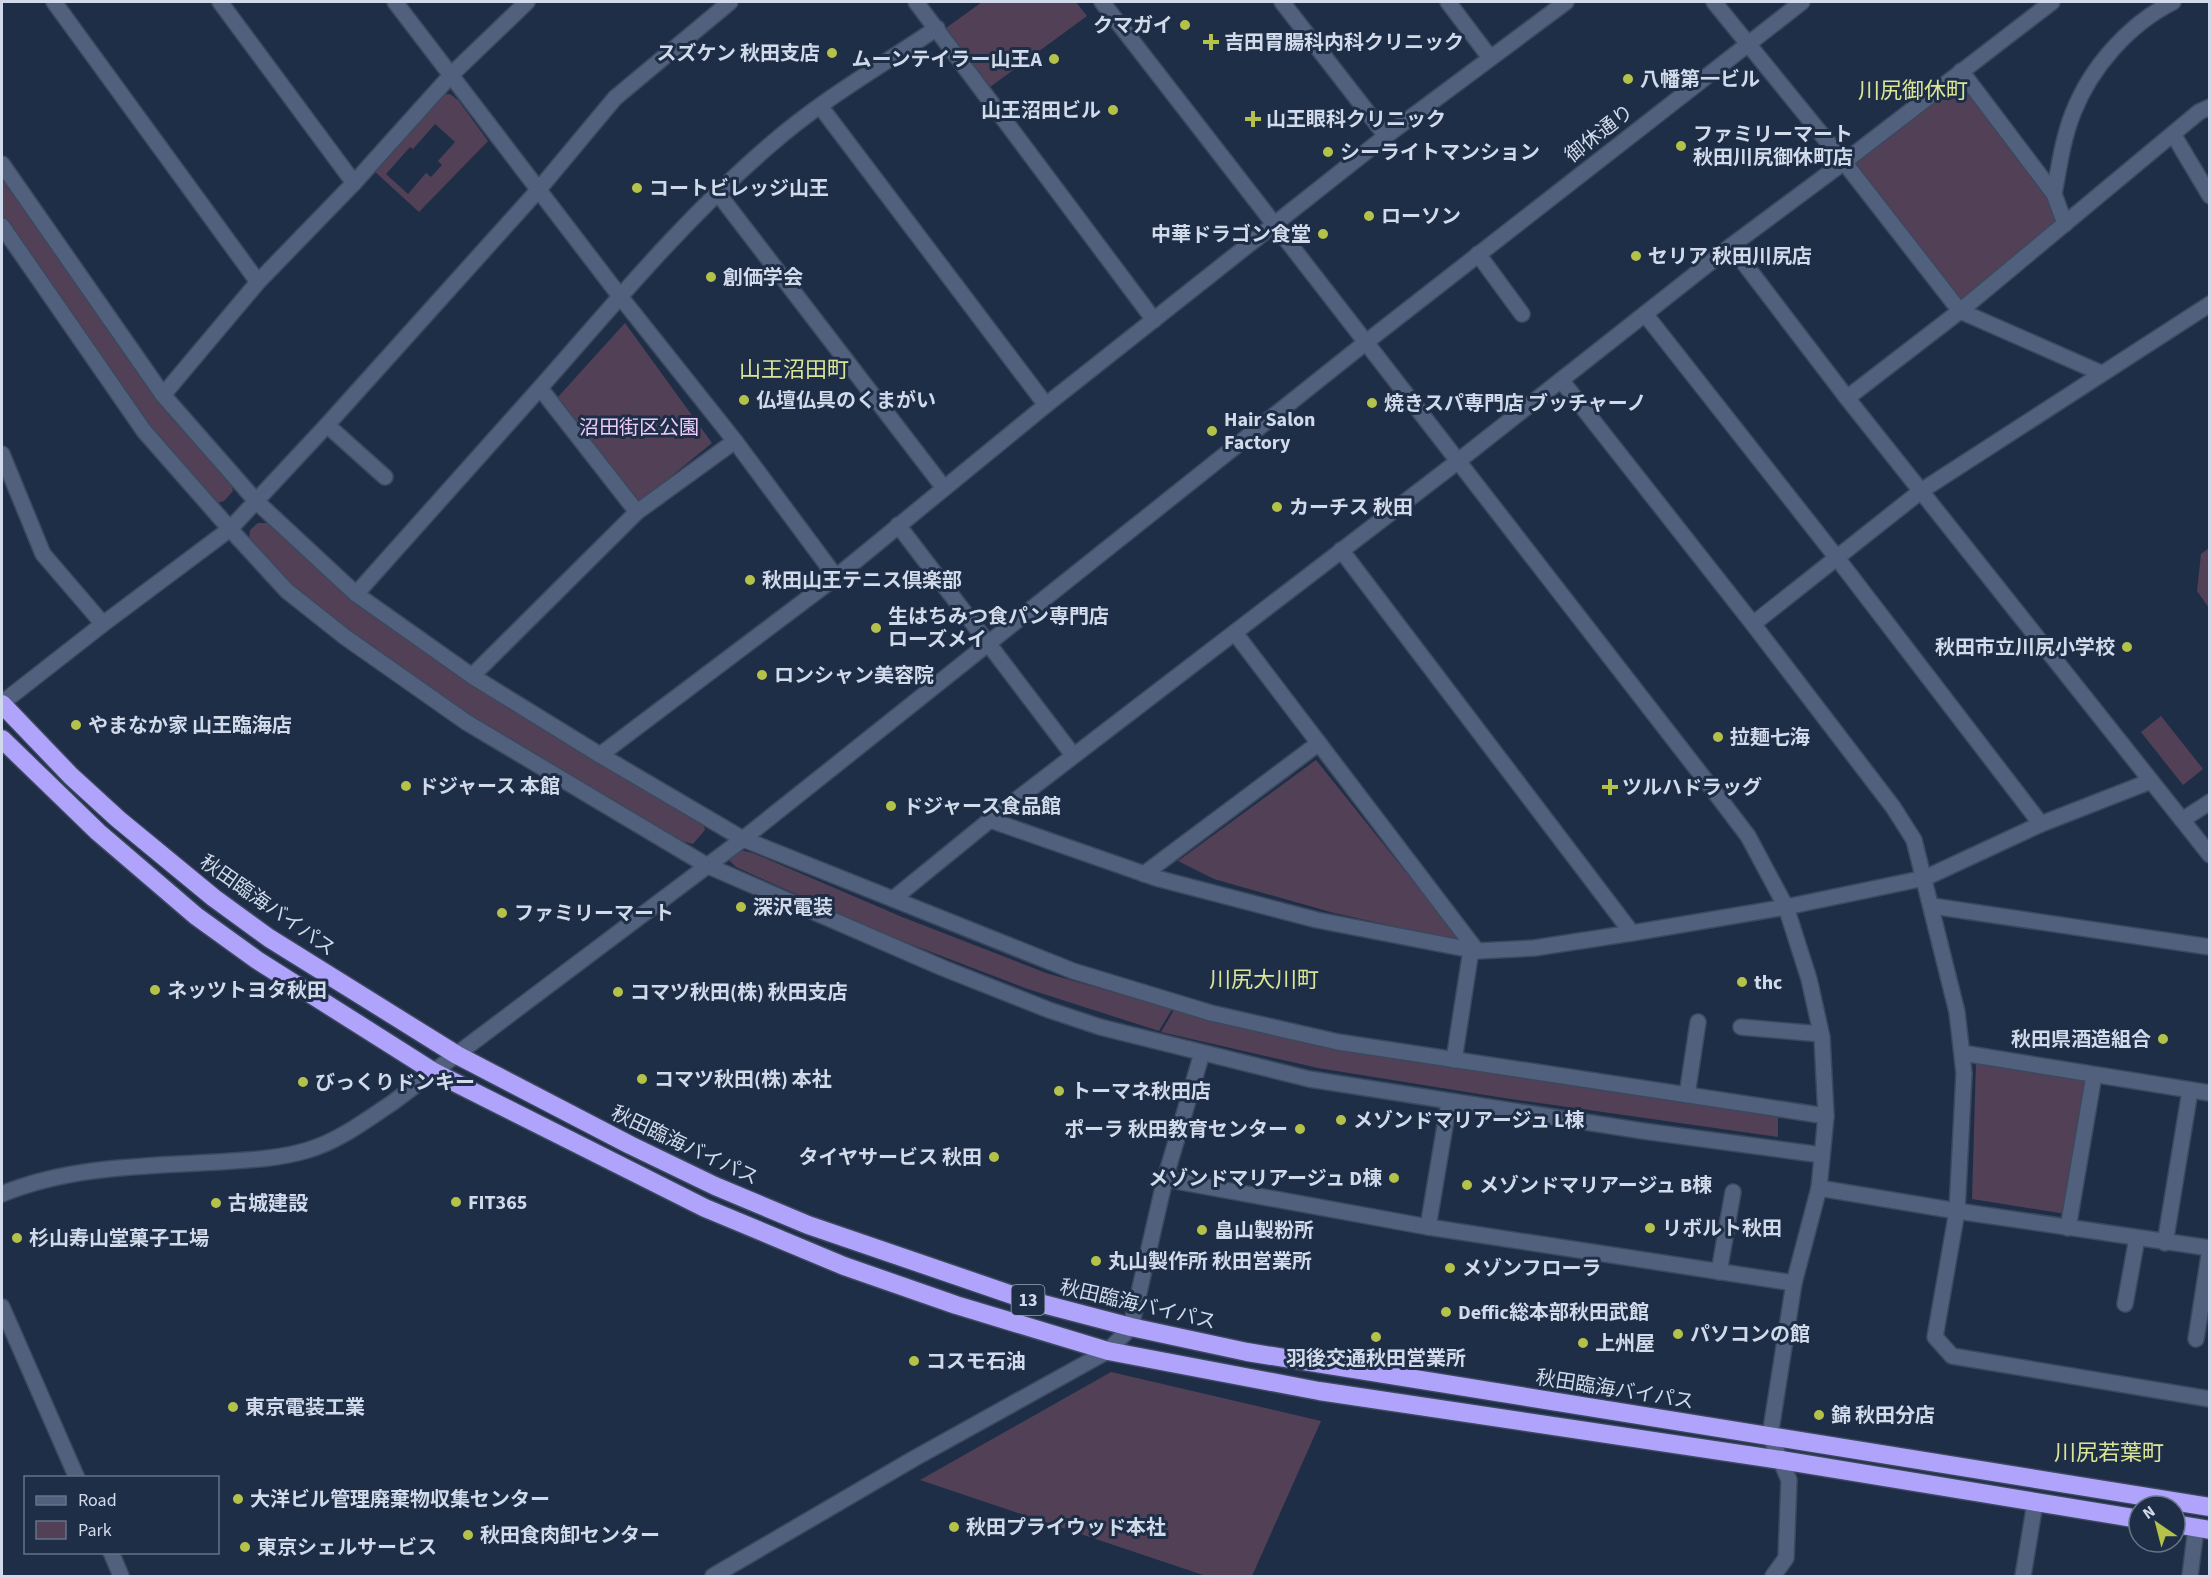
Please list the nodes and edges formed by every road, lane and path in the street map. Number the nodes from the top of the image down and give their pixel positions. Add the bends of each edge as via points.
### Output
1 (54, 2) edge
2 (220, 2) edge
3 (395, 2) edge
4 (527, 2) edge
5 (730, 2) edge
6 (916, 2) edge
7 (1102, 2) edge
8 (1282, 2) edge
9 (1448, 2) edge
10 (1566, 2) edge
11 (1714, 2) edge
12 (1802, 2) edge
13 (2052, 2) edge
14 (2173, 2) edge
15 (937, 28) junction
16 (1747, 44) junction
17 (1492, 57) junction
18 (1961, 71) junction
19 (452, 74) junction
20 (820, 106) junction
21 (2210, 107) edge
22 (2173, 134) junction
23 (1386, 136) junction
24 (1845, 162) junction
25 (2, 164) edge
26 (354, 183) junction
27 (540, 188) junction
28 (717, 192) junction
29 (2054, 194) junction
30 (2210, 196) edge
31 (2064, 224) junction
32 (1274, 225) junction
33 (2, 226) edge
34 (1731, 246) junction
35 (1478, 254) junction
36 (258, 282) junction
37 (620, 295) junction
38 (2210, 303) edge
39 (1960, 311) junction
40 (1522, 314) dead end
41 (1645, 314) junction
42 (1154, 320) junction
43 (1365, 343) junction
44 (2101, 373) junction
45 (1561, 380) junction
46 (540, 388) junction
47 (163, 396) junction
48 (1846, 398) junction
49 (1046, 405) junction
50 (327, 425) junction
51 (735, 441) junction
52 (2, 454) edge
53 (1457, 462) junction
54 (385, 477) dead end
55 (944, 488) junction
56 (1921, 491) junction
57 (256, 501) junction
58 (637, 512) junction
59 (898, 525) junction
60 (230, 529) junction
61 (1341, 550) junction
62 (1838, 558) junction
63 (836, 577) junction
64 (356, 594) junction
65 (103, 624) junction
66 (1753, 624) junction
67 (1235, 633) junction
68 (986, 644) junction
69 (472, 676) junction
70 (2, 704) edge
71 (2, 739) edge
72 (1319, 743) junction
73 (600, 755) junction
74 (1073, 755) junction
75 (2151, 782) junction
76 (2210, 802) edge
77 (990, 820) junction
78 (2182, 820) junction
79 (2041, 824) junction
80 (742, 838) junction
81 (2210, 855) edge
82 (706, 865) junction
83 (1144, 874) junction
84 (1925, 878) junction
85 (893, 899) junction
86 (1932, 906) junction
87 (1785, 907) junction
88 (1632, 933) junction
89 (2210, 947) edge
90 (1474, 950) junction
91 (1698, 1022) dead end
92 (1741, 1027) dead end
93 (1821, 1034) junction
94 (1203, 1053) junction
95 (1962, 1053) junction
96 (457, 1055) junction
97 (1454, 1060) junction
98 (434, 1072) junction
99 (2094, 1075) junction
100 (2190, 1091) junction
101 (2210, 1094) edge
102 (1687, 1095) junction
103 (1449, 1101) junction
104 (1826, 1116) junction
105 (1822, 1155) junction
106 (1165, 1179) junction
107 (1819, 1188) junction
108 (1733, 1192) dead end
109 (2, 1194) edge
110 (1957, 1212) junction
111 (1428, 1227) junction
112 (2068, 1228) junction
113 (2137, 1238) junction
114 (2165, 1243) junction
115 (2210, 1248) edge
116 (1719, 1272) junction
117 (1794, 1283) junction
118 (2125, 1304) dead end
119 (2, 1307) edge
120 (1131, 1327) junction
121 (2196, 1339) dead end
122 (1108, 1351) junction
123 (2210, 1398) edge
124 (1770, 1436) junction
125 (1781, 1460) junction
126 (76, 1476) edge
127 (2035, 1503) junction
128 (2210, 1507) edge
129 (2127, 1517) edge
130 (2187, 1526) edge
131 (2203, 1529) edge
132 (112, 1554) edge
133 (121, 1576) edge
134 (713, 1576) edge
135 (1773, 1576) edge
136 (2023, 1576) edge
137 (2190, 1576) edge

1 - 36 street
2 - 26 street
3 - 19 street
4 - 19 street
5 - 27 street via 615,98
6 - 15 street
7 - 32 street
8 - 23 street
9 - 17 street
10 - 17 street
11 - 16 street
12 - 16 street, 御休通り
13 - 18 street
14 - 29 street via 2126,36 2093,74 2073,113
15 - 20 street
15 - 42 street
16 - 24 street
16 - 35 street, 御休通り
17 - 23 street
18 - 24 street
18 - 29 street
19 - 26 street
19 - 27 street
20 - 28 street via 771,143
20 - 49 street
21 - 22 street
22 - 30 street
22 - 31 street
23 - 32 street
24 - 34 street
24 - 39 street
25 - 47 street
26 - 36 street
27 - 37 street
27 - 50 street
28 - 37 street
28 - 55 street
29 - 31 street
31 - 39 street
32 - 42 street
32 - 43 street
33 - 60 street via 144,431
34 - 41 street
34 - 48 street
35 - 40 street
35 - 43 street, 御休通り
36 - 47 street
37 - 46 street
37 - 51 street
38 - 44 street
39 - 44 street
39 - 48 street
41 - 45 street
41 - 62 street
42 - 49 street
43 - 53 street
43 - 68 street, 御休通り
44 - 56 street
45 - 53 street
45 - 66 street
46 - 58 street
46 - 64 street
47 - 57 street
48 - 56 street
49 - 55 street
50 - 54 street
50 - 57 street
51 - 58 street
51 - 63 street
52 - 65 street via 43,554
53 - 61 street
53 - 87 street via 1748,836
55 - 59 street
56 - 62 street
56 - 75 street
57 - 60 street
57 - 64 street
58 - 69 street
59 - 63 street
59 - 68 street
60 - 65 street
60 - 82 street via 287,591 345,637 466,722
61 - 67 street
61 - 88 street
62 - 66 street
62 - 79 street
63 - 73 street
64 - 69 street
65 - 70 street
66 - 84 street via 1893,807 1914,840
67 - 72 street
67 - 74 street
68 - 74 street
68 - 80 street, 御休通り
69 - 73 street
70 - 96 highway, 秋田臨海バイパス / 13 via 71,776 214,898 269,938
71 - 98 highway, 13 via 98,832 196,916 257,960
72 - 83 street
72 - 90 street
73 - 80 street
74 - 77 street
75 - 78 street
75 - 79 street
76 - 78 street
77 - 83 street
77 - 85 street
78 - 81 street
79 - 84 street
80 - 82 street, 御休通り
80 - 85 street
82 - 94 street via 1049,1010
82 - 96 street, 御休通り
83 - 90 street via 1317,920
84 - 86 street
84 - 87 street
85 - 97 street via 1073,971 1210,1013 1338,1042
86 - 89 street
86 - 95 street via 1957,1012
87 - 88 street
87 - 93 street via 1809,978
88 - 90 street via 1534,948
90 - 97 street
91 - 102 street
92 - 93 street
93 - 104 street
94 - 103 street via 1309,1079
94 - 106 street
95 - 99 street
95 - 110 street
96 - 98 street, 御休通り
96 - 120 highway, 秋田臨海バイパス / 13 via 630,1145 808,1225 1024,1299
97 - 102 street
98 - 109 street, 御休通り via 338,1138 310,1149 272,1158 108,1169 21,1186
98 - 122 highway, 13 via 694,1203 781,1240 956,1305
99 - 100 street
99 - 112 street
100 - 101 street
100 - 114 street
102 - 104 street
103 - 105 street
103 - 111 street
104 - 105 street
105 - 107 street
106 - 111 street
106 - 120 street
107 - 110 street
107 - 117 street
108 - 116 street
110 - 112 street
110 - 123 street via 1935,1337 1952,1356
111 - 116 street
112 - 113 street
113 - 114 street
113 - 118 street
114 - 115 street
115 - 121 street
116 - 117 street
117 - 124 street
119 - 126 street
120 - 122 street
120 - 124 highway, 秋田臨海バイパス / 13 via 1247,1352
122 - 125 highway, 13 via 1319,1391
122 - 134 street
124 - 125 street
124 - 128 highway, 秋田臨海バイパス / 13
125 - 127 highway, 13
125 - 135 street via 1789,1480 1786,1558
127 - 129 highway, 13
127 - 136 street
130 - 131 highway
131 - 137 street
132 - 133 street

